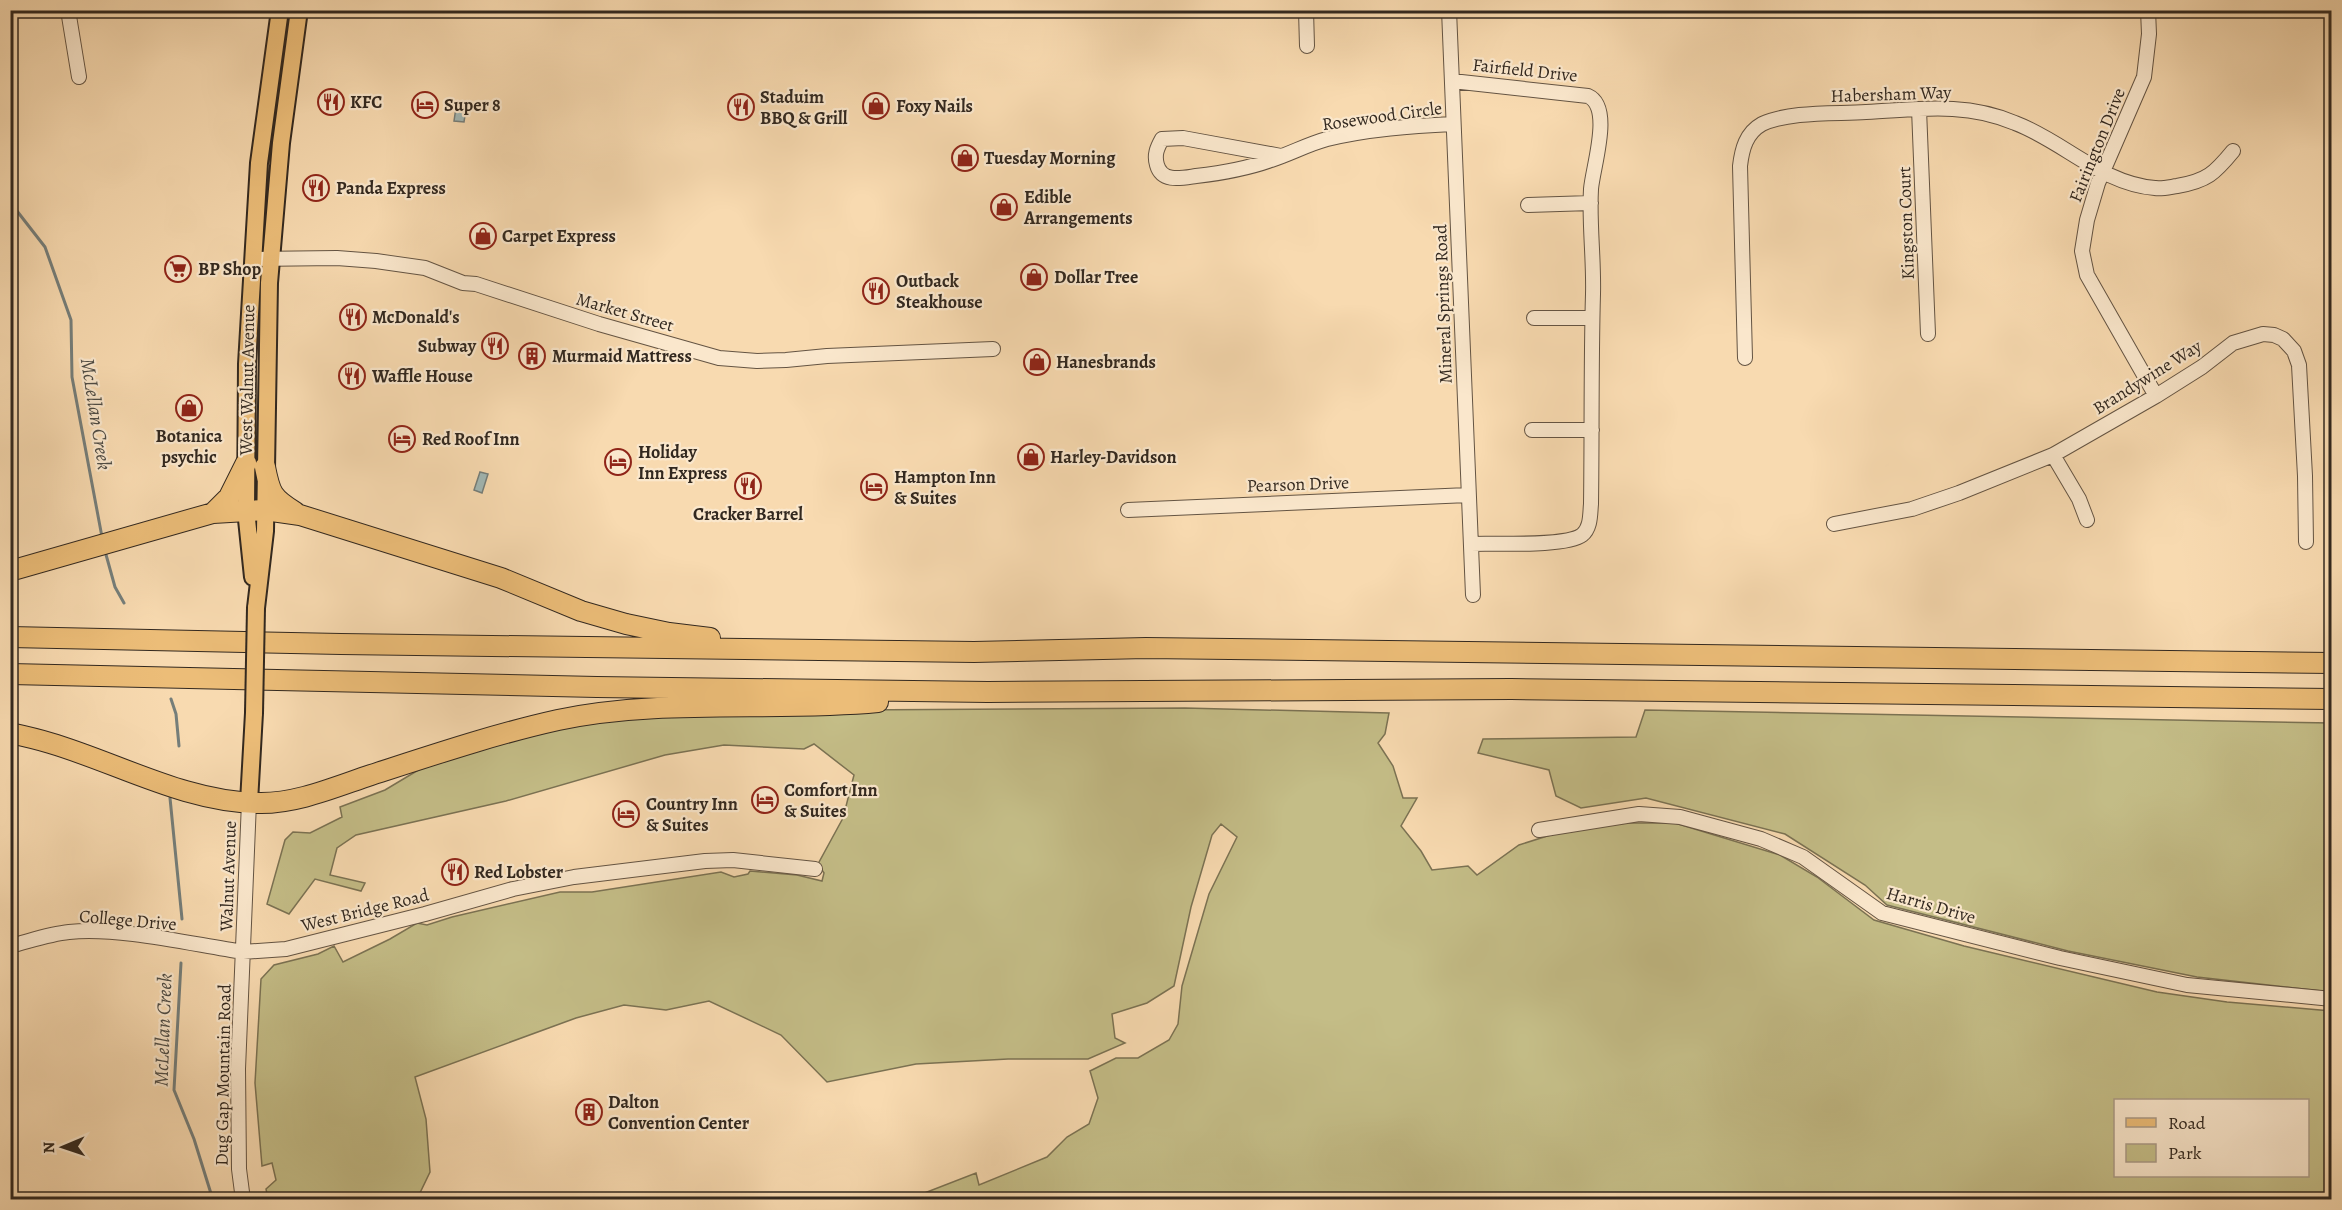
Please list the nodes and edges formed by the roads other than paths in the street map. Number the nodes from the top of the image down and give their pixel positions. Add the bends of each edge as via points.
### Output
1 (68, 10) edge
2 (279, 10) edge
3 (299, 10) edge
4 (1095, 10) edge
5 (1108, 10) edge
6 (1314, 10) edge
7 (1449, 10) edge
8 (2148, 10) edge
9 (1306, 11) edge
10 (1307, 46) dead end
11 (79, 77) dead end
12 (1452, 81) junction
13 (1919, 109) junction
14 (1453, 124) junction
15 (2233, 151) dead end
16 (1281, 156) junction
17 (2103, 172) junction
18 (1591, 203) junction
19 (1528, 205) dead end
20 (253, 260) junction
21 (272, 260) junction
22 (1534, 318) dead end
23 (1592, 318) junction
24 (1928, 334) dead end
25 (993, 349) dead end
26 (1745, 358) dead end
27 (2156, 396) junction
28 (1532, 430) dead end
29 (1592, 430) junction
30 (2053, 455) junction
31 (256, 465) junction
32 (1468, 495) junction
33 (255, 510) junction
34 (1128, 510) dead end
35 (213, 513) junction
36 (300, 514) junction
37 (2086, 520) dead end
38 (1834, 524) dead end
39 (2306, 542) dead end
40 (1470, 544) junction
41 (10, 571) edge
42 (1473, 595) dead end
43 (10, 637) edge
44 (747, 650) junction
45 (2331, 663) edge
46 (10, 674) edge
47 (988, 693) junction
48 (2331, 699) edge
49 (10, 733) edge
50 (249, 802) junction
51 (1539, 830) dead end
52 (815, 869) dead end
53 (10, 946) edge
54 (243, 952) junction
55 (2331, 999) edge
56 (243, 1200) edge

1 - 11 street
2 - 20 main road, West Walnut Avenue via 259,164
3 - 21 main road, West Walnut Avenue via 281,143
4 - 5 street
6 - 9 street
7 - 12 street, Mineral Springs Road
8 - 17 street, Fairington Drive via 2144,77
9 - 10 street
12 - 14 street, Mineral Springs Road
12 - 18 street, Fairfield Drive via 1572,93 1595,99 1601,122
13 - 17 street, Habersham Way via 1972,111 2016,123
13 - 24 street, Kingston Court
13 - 26 street, Habersham Way via 1788,117 1752,131 1742,147 1740,166
14 - 16 street, Rosewood Circle via 1410,126 1326,139
14 - 32 street, Mineral Springs Road
15 - 17 street, Habersham Way via 2206,179 2187,184 2134,186
16 - 16 street, Rosewood Circle via 1236,171 1176,178 1165,176 1156,163 1156,150 1162,140 1183,138
17 - 27 street, Fairington Drive via 2087,220 2082,251 2087,275
18 - 19 street
18 - 23 street, Fairfield Drive
20 - 21 street, Market Street
20 - 31 main road, West Walnut Avenue via 247,364
21 - 25 street, Market Street via 337,258 425,268 463,283 719,358 792,360
21 - 31 main road, West Walnut Avenue
22 - 23 street
23 - 29 street, Fairfield Drive
27 - 30 street, Brandywine Way
27 - 39 street, Brandywine Way via 2233,343 2263,334 2283,339 2294,351 2299,365
28 - 29 street
29 - 40 street, Fairfield Drive via 1592,504 1582,535 1558,542
30 - 37 street via 2079,499
30 - 38 street, Brandywine Way via 1912,509
31 - 33 main road, West Walnut Avenue
31 - 35 highway
31 - 36 highway via 275,499
32 - 34 street, Pearson Drive
32 - 40 street, Mineral Springs Road
33 - 35 highway
33 - 36 highway
33 - 50 main road, West Walnut Avenue, bridge via 254,713
35 - 41 highway
36 - 44 highway via 501,578 581,611
40 - 42 street, Mineral Springs Road
43 - 44 highway
44 - 45 highway via 974,652 1146,648
46 - 47 highway
47 - 48 highway via 1511,689
47 - 50 highway via 858,704 630,710 561,720 302,797
49 - 50 highway via 51,743 179,788
50 - 54 street, Walnut Avenue
51 - 55 street, Harris Drive via 1639,814 1680,817 1761,839 1803,856 1882,913 2187,985
52 - 54 street, West Bridge Road via 733,860 585,875 521,887 286,949
53 - 54 street, College Drive via 67,932 91,931
54 - 56 street, Dug Gap Mountain Road via 238,1133

